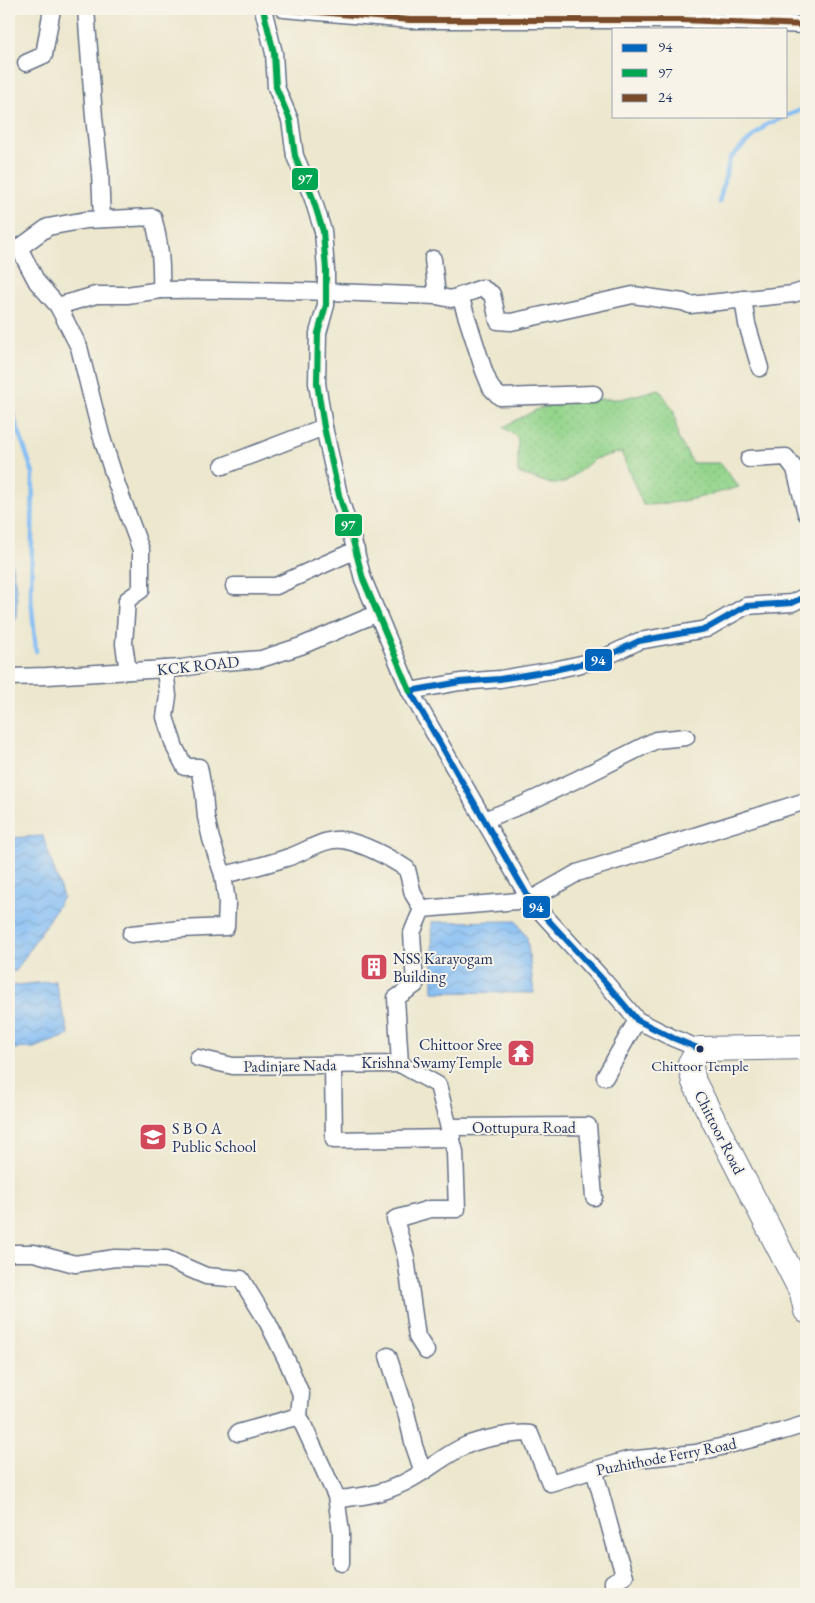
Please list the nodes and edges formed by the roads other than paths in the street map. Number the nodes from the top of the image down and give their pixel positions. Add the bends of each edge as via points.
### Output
1 (52, 9) edge
2 (86, 9) edge
3 (263, 9) edge
4 (284, 9) edge
5 (569, 14) edge
6 (806, 25) edge
7 (26, 63) dead end
8 (102, 219) junction
9 (14, 248) edge
10 (433, 259) dead end
11 (161, 290) junction
12 (806, 290) edge
13 (326, 291) junction
14 (437, 296) junction
15 (460, 296) junction
16 (742, 299) junction
17 (58, 306) junction
18 (760, 368) dead end
19 (594, 394) dead end
20 (324, 427) junction
21 (749, 459) dead end
22 (223, 466) dead end
23 (806, 513) edge
24 (356, 550) junction
25 (234, 586) dead end
26 (806, 596) edge
27 (378, 613) junction
28 (166, 669) junction
29 (128, 671) junction
30 (9, 677) edge
31 (410, 691) junction
32 (686, 738) dead end
33 (806, 801) edge
34 (484, 820) junction
35 (223, 875) junction
36 (530, 900) junction
37 (422, 909) junction
38 (131, 934) dead end
39 (636, 1020) junction
40 (806, 1047) edge
41 (700, 1049) junction
42 (806, 1052) edge
43 (198, 1058) dead end
44 (400, 1064) junction
45 (333, 1065) junction
46 (605, 1077) dead end
47 (450, 1133) junction
48 (594, 1197) dead end
49 (9, 1253) edge
50 (806, 1311) edge
51 (426, 1351) dead end
52 (388, 1356) dead end
53 (299, 1416) junction
54 (806, 1424) edge
55 (238, 1433) dead end
56 (594, 1470) junction
57 (423, 1472) junction
58 (336, 1496) junction
59 (341, 1563) dead end
60 (614, 1594) edge

1 - 7 street via 44,55
2 - 8 street
3 - 13 street via 274,53 276,87 290,120 295,156 323,231
4 - 5 street via 410,20
5 - 6 street
8 - 9 street via 48,227
8 - 11 street via 153,217 162,265
9 - 17 street
10 - 14 street
11 - 13 street
11 - 17 street via 96,294
12 - 16 street
13 - 14 street
13 - 20 street via 326,305 318,333 317,383
14 - 15 street via 451,299
15 - 16 street via 482,288 492,294 498,321 511,322 633,295 690,305
15 - 19 street via 484,371 491,388 500,397
16 - 18 street
17 - 29 street via 79,347 104,444 141,550 141,590 127,600 124,644
20 - 22 street
20 - 24 street via 338,495
21 - 23 street via 786,457 795,469
24 - 25 street via 276,586
24 - 27 street via 363,579
26 - 31 street via 792,603 746,606 706,629 639,641 599,660 500,679
27 - 28 street, KCK ROAD via 301,646 261,658
27 - 31 street
28 - 29 street, KCK ROAD
28 - 35 street via 166,718 185,767 199,767 206,817
29 - 30 street, KCK ROAD
31 - 34 street
32 - 34 street via 656,740
33 - 36 street via 577,873
34 - 36 street
35 - 37 street via 289,858 326,841 347,841 407,869 413,894
35 - 38 street via 226,927
36 - 37 street
36 - 39 street
37 - 44 street via 412,933 415,985 396,998
39 - 41 street
39 - 46 street
40 - 41 main road
40 - 42 street
41 - 50 main road, Chittoor Road via 690,1063 694,1082 802,1293
43 - 45 street, Padinjare Nada via 233,1066
44 - 45 street, Padinjare Nada
44 - 47 street via 438,1085
45 - 47 street via 334,1140
47 - 48 street, Oottupura Road via 588,1126
47 - 51 street via 455,1152 457,1208 430,1208 395,1219 406,1258 418,1337
49 - 53 street via 34,1253 75,1264 115,1258 167,1259 206,1276 241,1279 268,1322 291,1370 301,1394
52 - 57 street
53 - 55 street
53 - 58 street
54 - 56 street, Puzhithode Ferry Road via 696,1453 627,1460
56 - 57 street, Puzhithode Ferry Road via 550,1484 530,1434 524,1433 467,1445
56 - 60 street via 625,1576 613,1582
57 - 58 street, Puzhithode Ferry Road via 374,1494 340,1499
58 - 59 street

